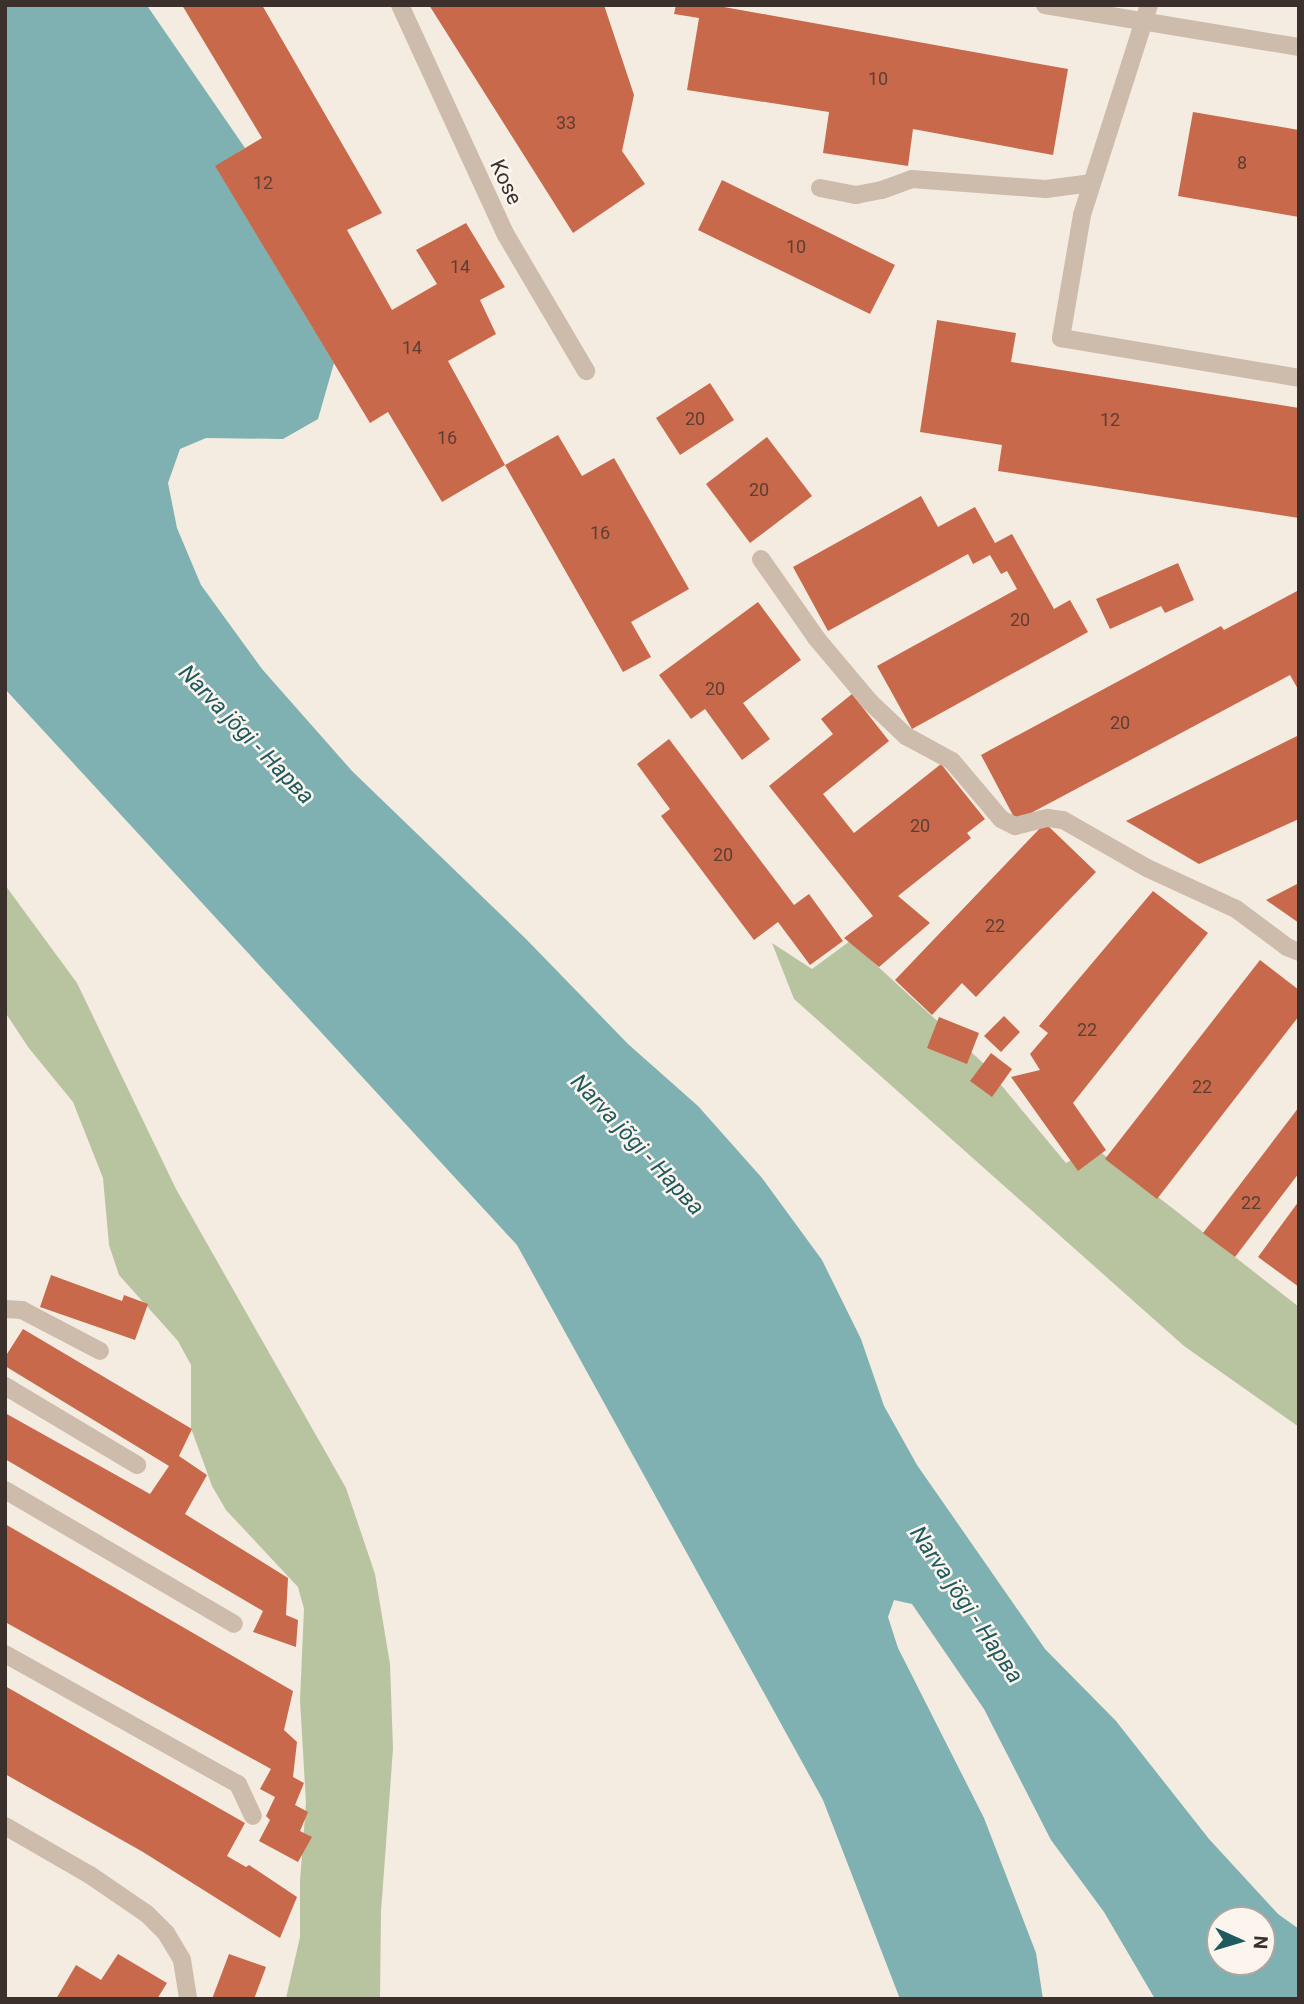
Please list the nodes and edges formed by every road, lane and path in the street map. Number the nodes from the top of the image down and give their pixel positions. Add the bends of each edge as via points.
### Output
1 (400, 5) edge
2 (1045, 5) edge
3 (1148, 14) edge
4 (1299, 47) edge
5 (1091, 183) junction
6 (820, 188) dead end
7 (586, 371) dead end
8 (1299, 378) edge
9 (761, 559) dead end
10 (1299, 951) edge
11 (5, 1309) edge
12 (100, 1351) dead end
13 (5, 1386) edge
14 (137, 1465) dead end
15 (5, 1490) edge
16 (234, 1624) dead end
17 (5, 1654) edge
18 (253, 1816) dead end
19 (5, 1826) edge
20 (188, 1999) edge

1 - 7 street, Kose via 506,234
2 - 3 street
3 - 4 street
3 - 5 street
5 - 6 street via 1046,189 912,179 856,195
5 - 8 street via 1061,338
9 - 10 street via 817,639 870,702 906,736 952,761 1001,819 1015,827 1048,818 1063,820 1147,868 1236,909
11 - 12 street via 22,1310
13 - 14 street
15 - 16 street
17 - 18 street via 238,1784
19 - 20 street via 147,1914 166,1933 182,1960

